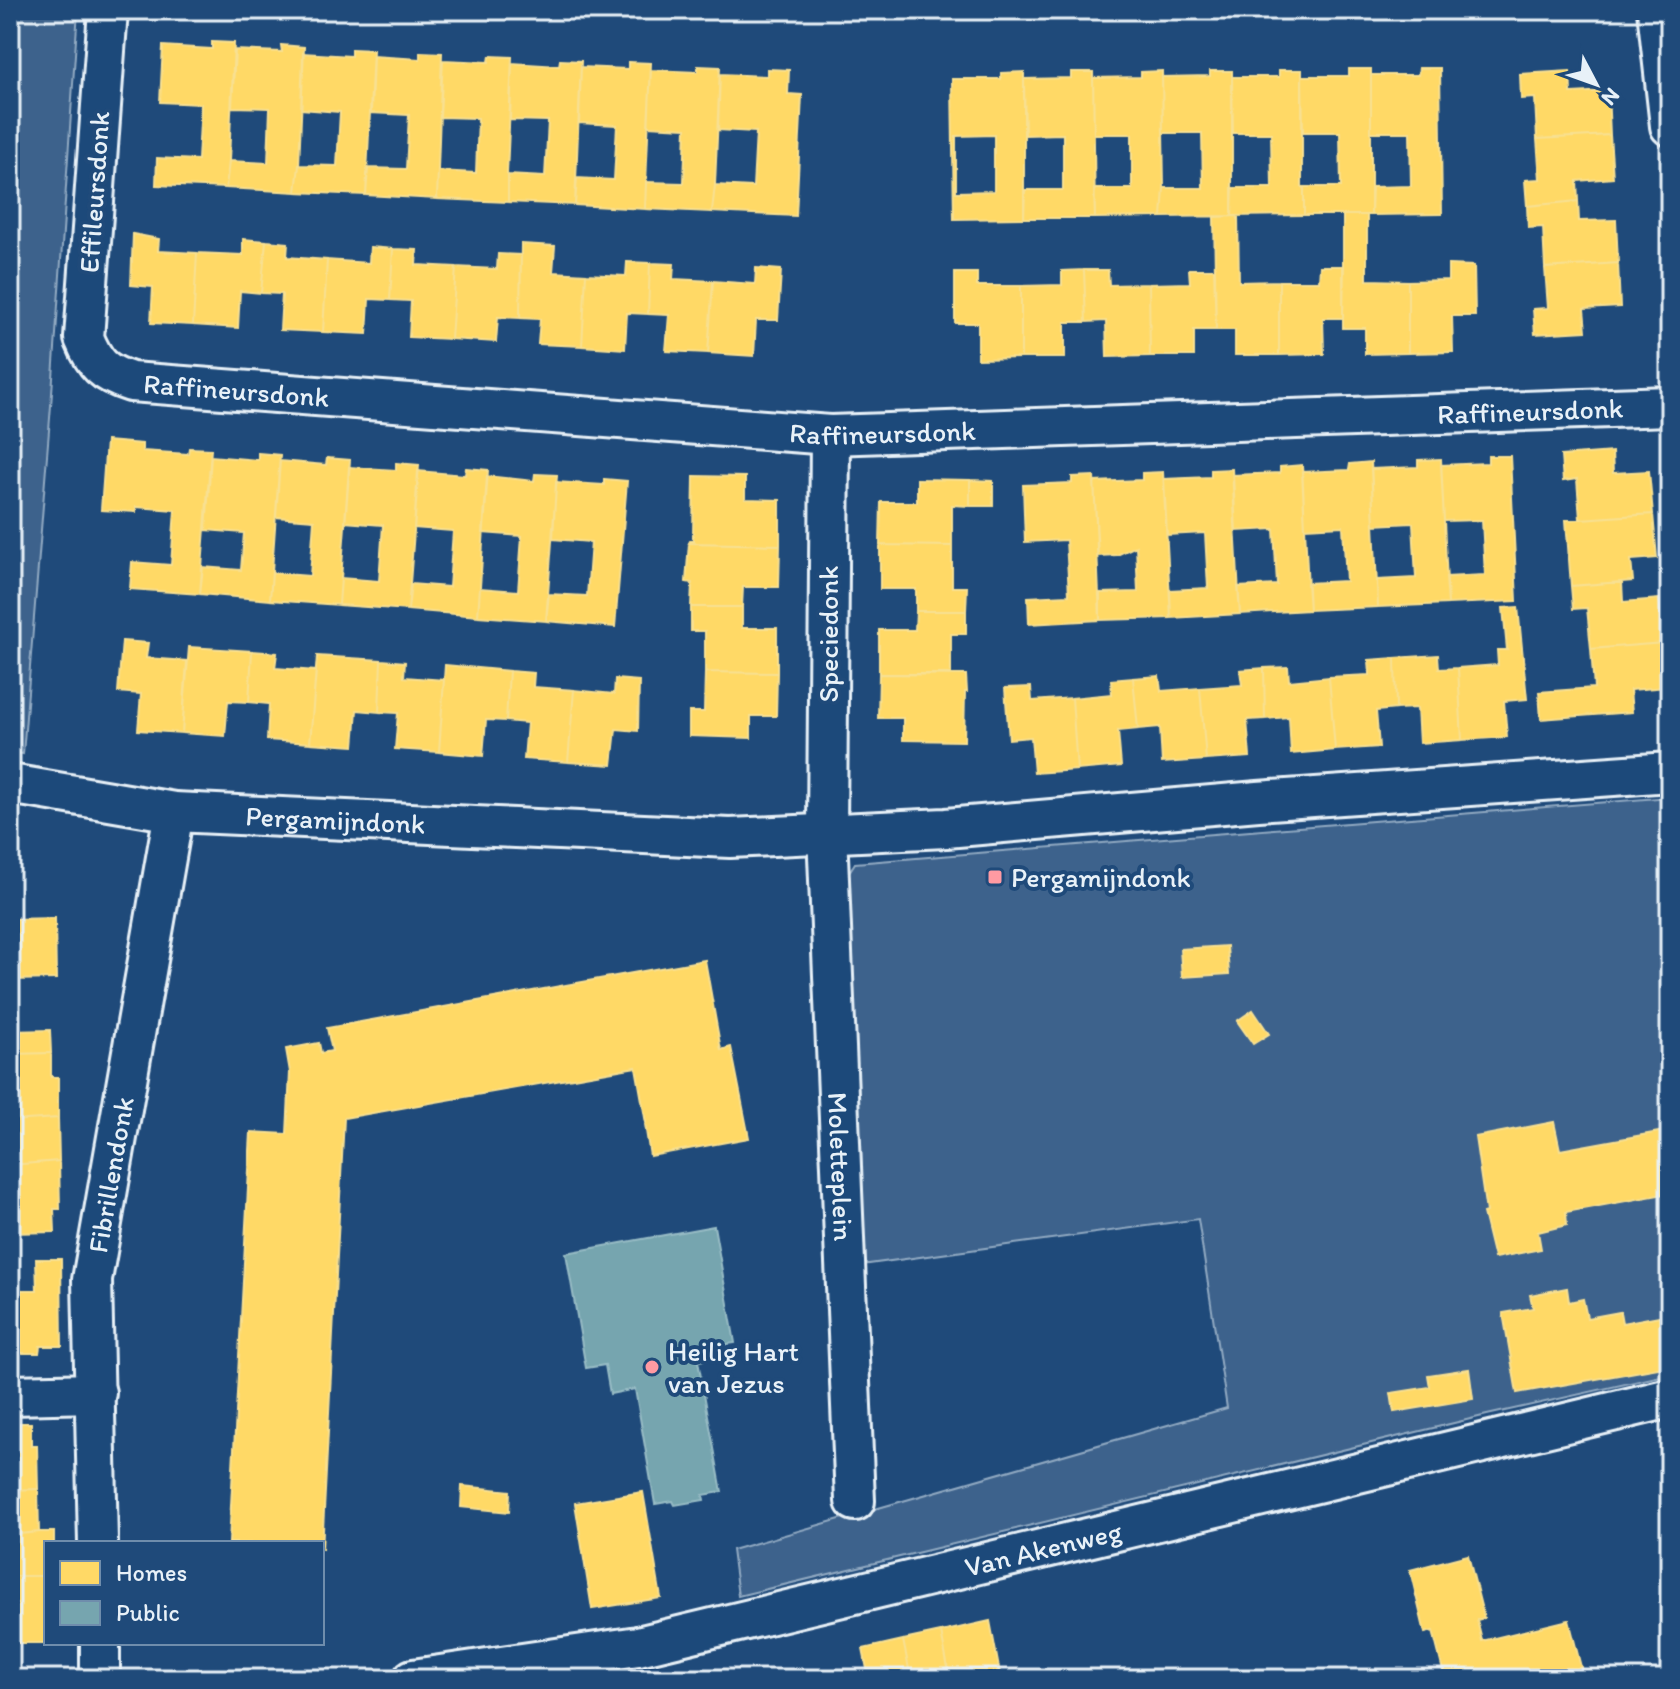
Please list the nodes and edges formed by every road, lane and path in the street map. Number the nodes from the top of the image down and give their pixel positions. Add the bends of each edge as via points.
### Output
1 (108, 10) edge
2 (1657, 10) edge
3 (1670, 126) edge
4 (101, 369) joint
5 (1670, 406) edge
6 (830, 435) junction
7 (1670, 772) edge
8 (10, 784) edge
9 (174, 812) junction
10 (827, 832) junction
11 (96, 1393) junction
12 (10, 1395) edge
13 (1670, 1398) edge
14 (855, 1501) dead end
15 (98, 1541) edge
16 (100, 1645) edge
17 (100, 1679) edge
18 (413, 1679) edge

1 - 4 street, Effileursdonk via 84,338
2 - 3 street
4 - 6 street, Raffineursdonk via 131,382
5 - 6 street, Raffineursdonk
6 - 10 street, Speciedonk
7 - 10 street, Pergamijndonk via 946,828
8 - 9 street, Pergamijndonk
9 - 10 street, Pergamijndonk via 730,838
9 - 11 street, Fibrillendonk via 92,1280
10 - 14 street, Moletteplein
11 - 12 street
11 - 15 street, Fibrillendonk
13 - 18 street, Van Akenweg via 638,1646
16 - 17 street

